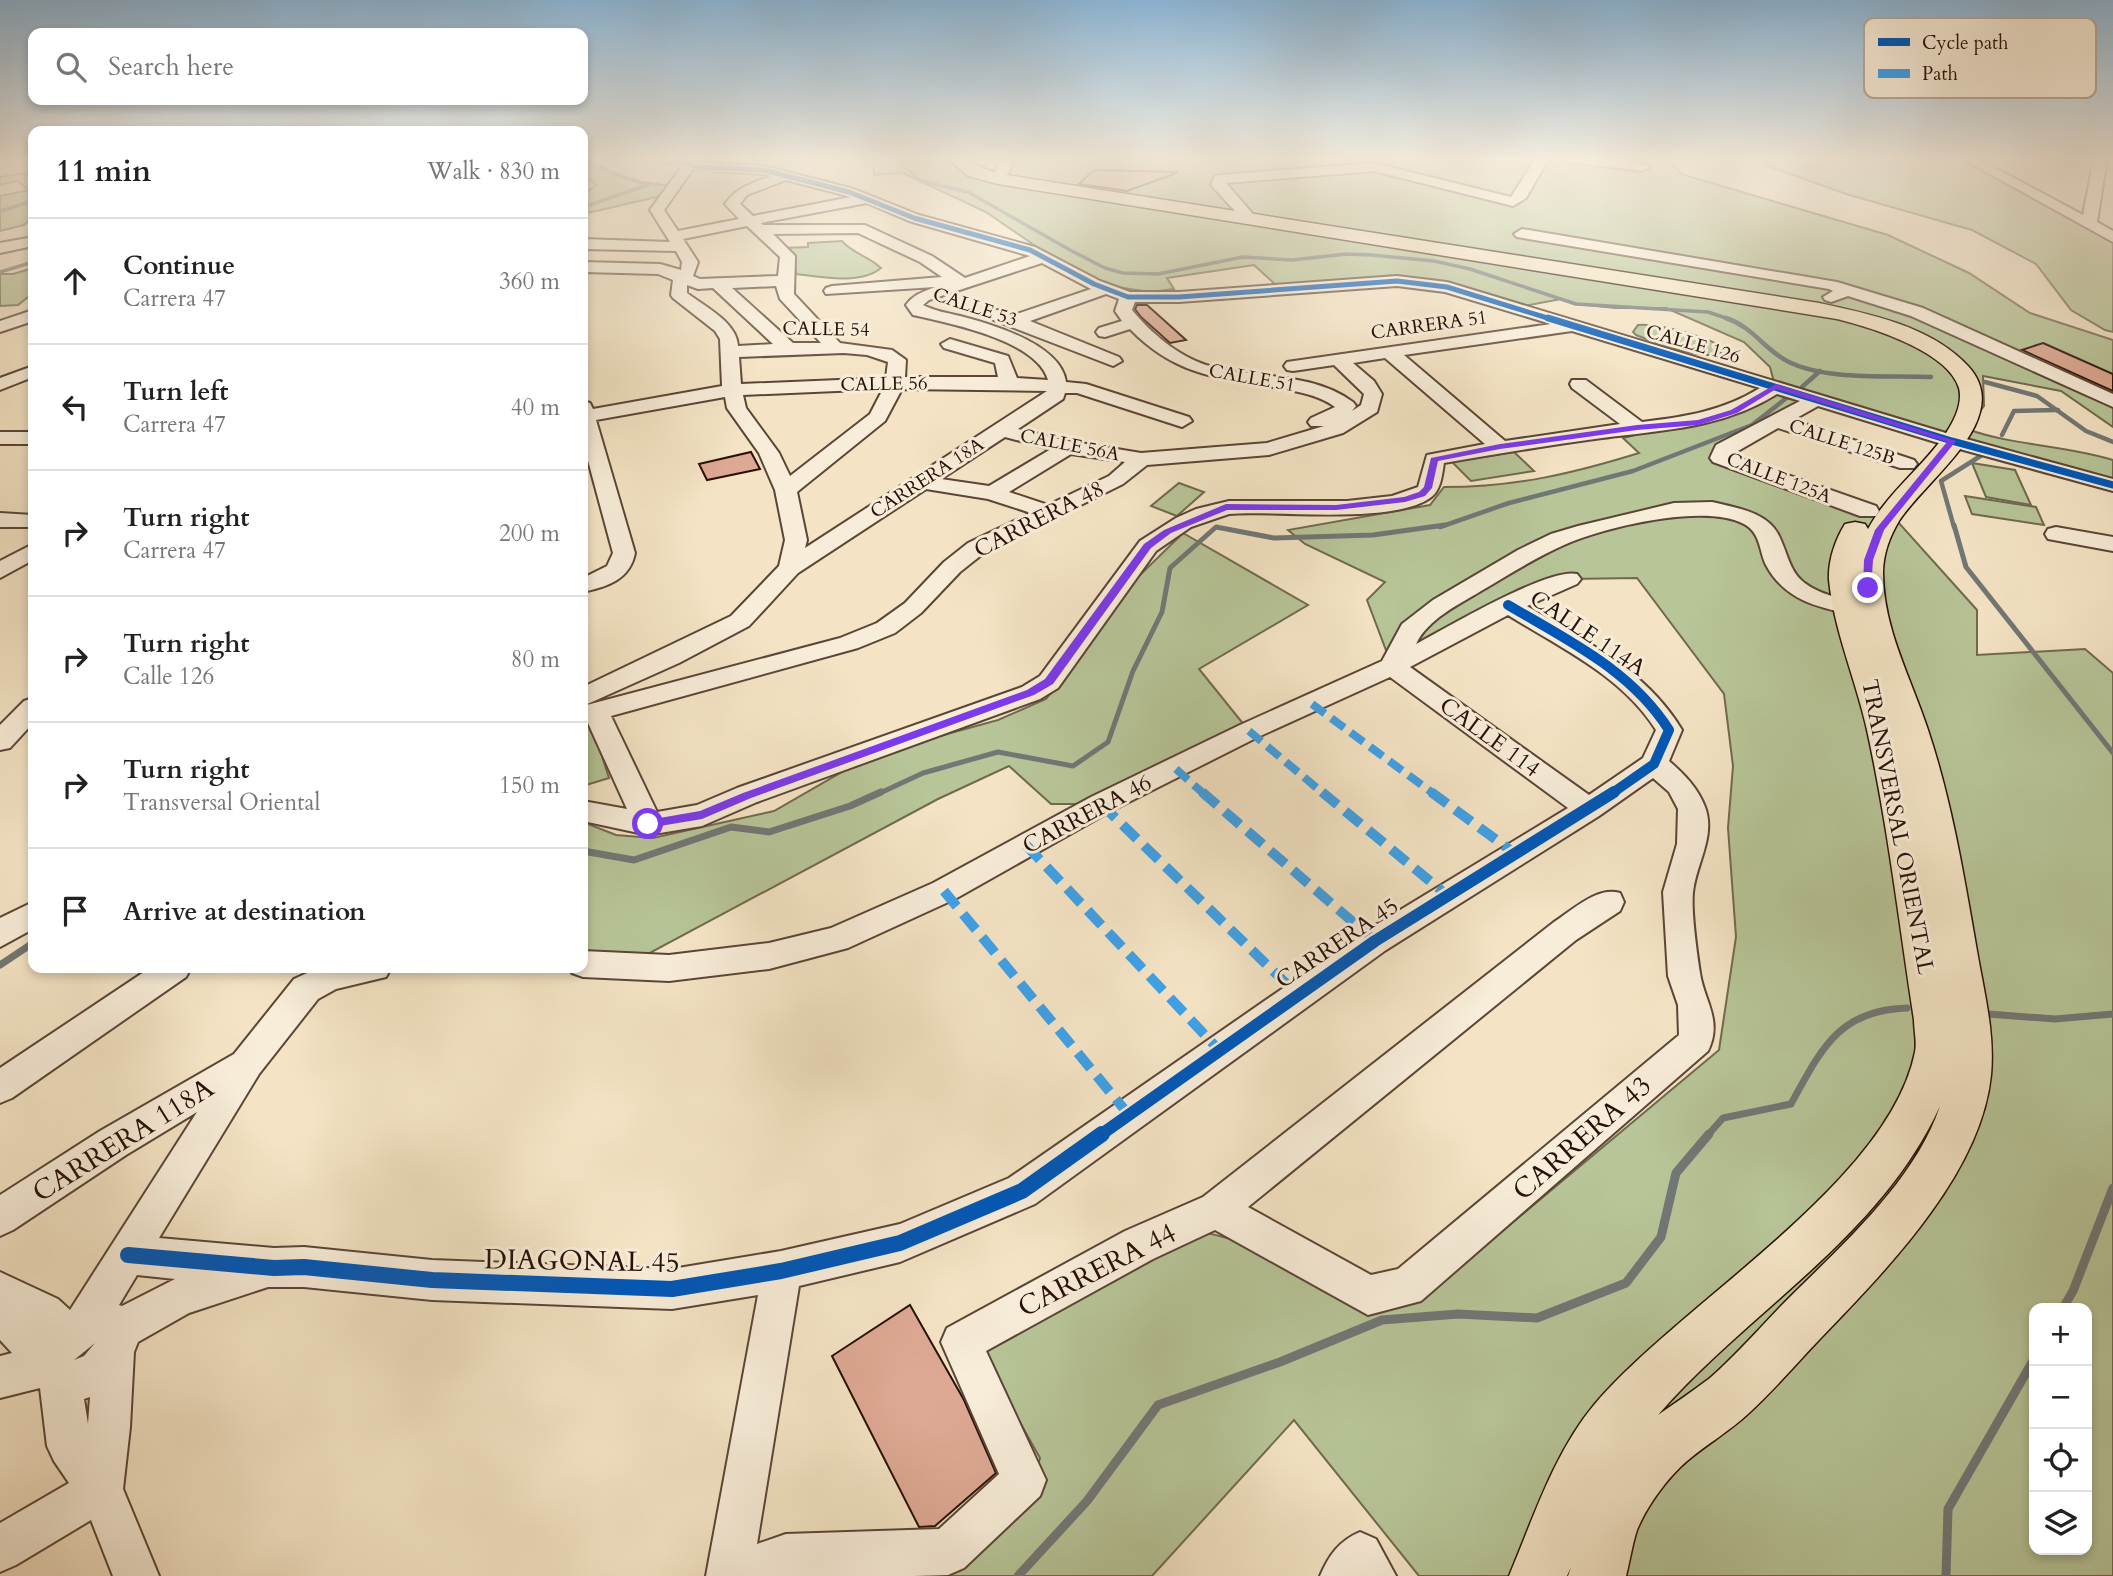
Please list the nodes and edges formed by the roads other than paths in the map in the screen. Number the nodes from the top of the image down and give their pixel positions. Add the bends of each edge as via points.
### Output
1 (672, 232) edge
2 (726, 232) edge
3 (760, 232) edge
4 (868, 232) edge
5 (968, 232) edge
6 (1286, 232) edge
7 (1329, 232) edge
8 (1522, 234) dead end
9 (678, 241) junction
10 (28, 243) edge
11 (588, 243) edge
12 (0, 248) edge
13 (1043, 257) junction
14 (588, 267) edge
15 (681, 278) junction
16 (785, 281) junction
17 (718, 284) junction
18 (963, 284) junction
19 (1106, 289) junction
20 (832, 291) dead end
21 (1843, 291) junction
22 (1128, 297) junction
23 (1819, 309) junction
24 (28, 317) edge
25 (1861, 319) junction
26 (1133, 323) junction
27 (1572, 326) junction
28 (0, 327) edge
29 (1105, 332) dead end
30 (950, 344) dead end
31 (788, 348) junction
32 (835, 348) junction
33 (729, 352) junction
34 (1390, 352) junction
35 (1339, 360) junction
36 (1113, 361) dead end
37 (1293, 366) dead end
38 (28, 373) edge
39 (895, 383) junction
40 (1008, 383) junction
41 (0, 384) edge
42 (1579, 384) dead end
43 (1060, 386) junction
44 (1776, 386) junction
45 (732, 390) junction
46 (1952, 394) dead end
47 (1818, 399) junction
48 (2113, 401) edge
49 (588, 413) edge
50 (1182, 421) dead end
51 (1776, 421) junction
52 (1637, 427) junction
53 (588, 428) edge
54 (1000, 430) junction
55 (0, 438) edge
56 (28, 438) edge
57 (1931, 440) junction
58 (1068, 447) junction
59 (1500, 447) junction
60 (1269, 449) junction
61 (1141, 458) junction
62 (921, 482) junction
63 (2113, 485) edge
64 (786, 490) junction
65 (992, 494) junction
66 (1868, 510) junction
67 (1048, 512) junction
68 (0, 520) edge
69 (28, 521) edge
70 (2056, 534) dead end
71 (2113, 544) edge
72 (28, 554) edge
73 (789, 568) junction
74 (0, 571) edge
75 (1569, 579) dead end
76 (588, 583) edge
77 (1508, 605) junction
78 (1860, 609) junction
79 (1392, 666) junction
80 (588, 707) edge
81 (588, 708) edge
82 (588, 710) edge
83 (28, 712) edge
84 (0, 741) edge
85 (1654, 764) junction
86 (1589, 809) junction
87 (588, 812) edge
88 (648, 824) junction
89 (1609, 901) dead end
90 (28, 917) edge
91 (0, 934) edge
92 (588, 964) edge
93 (168, 973) edge
94 (350, 973) edge
95 (247, 1063) junction
96 (0, 1087) edge
97 (1022, 1191) joint
98 (1216, 1210) junction
99 (0, 1217) edge
100 (128, 1255) junction
101 (274, 1268) junction
102 (781, 1271) junction
103 (0, 1292) edge
104 (0, 1308) edge
105 (79, 1349) junction
106 (0, 1377) edge
107 (101, 1489) junction
108 (0, 1549) edge
109 (136, 1576) edge
110 (729, 1576) edge
111 (1538, 1576) edge
112 (1597, 1576) edge

1 - 9 street
2 - 9 street
3 - 16 street via 787,256 790,264
4 - 18 street via 926,258
5 - 13 street via 1013,243
6 - 46 main road via 1847,323 1899,341 1923,355 1950,382
7 - 23 main road, TRANSVERSAL ORIENTAL
8 - 21 street
9 - 11 street via 618,239
9 - 15 street via 691,266
10 - 12 street
13 - 18 street, CALLE 53
13 - 19 street
14 - 15 street via 660,269
15 - 17 street
15 - 33 street via 679,295 722,328 729,339
16 - 17 street
16 - 32 street via 786,296
17 - 31 street
18 - 20 street
18 - 43 street, CALLE 53 via 923,297 914,305 1016,341 1051,365
19 - 22 street
19 - 36 street via 1005,318
21 - 23 street
21 - 25 street via 1854,300
21 - 48 street via 1917,312
22 - 26 street via 1123,311
22 - 27 street, CALLE 126 via 1397,281 1447,287
23 - 25 main road, TRANSVERSAL ORIENTAL
24 - 28 street
25 - 57 main road, TRANSVERSAL ORIENTAL via 1925,344 1963,374 1972,398 1968,416
26 - 29 street
26 - 60 street, CALLE 51 via 1187,363 1236,377 1316,389 1346,405 1334,416
27 - 34 street, CARRERA 51
27 - 44 street, CALLE 126
30 - 40 street via 1002,360
31 - 32 street, CALLE 54
31 - 33 street, CALLE 54
32 - 39 street, CALLE 54 via 892,355 897,360
33 - 45 street
34 - 35 street, CARRERA 51
34 - 59 street
35 - 37 street, CARRERA 51
35 - 60 street via 1373,394 1370,408 1336,429
38 - 41 street
39 - 40 street, CALLE 56
39 - 45 street, CALLE 56
39 - 64 street via 878,417
40 - 43 street, CALLE 56
42 - 52 street
43 - 50 street, CALLE 56
43 - 54 street, CARRERA 18A via 1056,395
44 - 47 street, CALLE 126
44 - 52 street via 1734,412 1699,422
45 - 49 street, CALLE 56
45 - 64 street via 737,408 769,453
47 - 51 street, CALLE 125A
47 - 57 street, CALLE 126
51 - 57 street, CALLE 125B
51 - 66 street, CALLE 125A via 1723,449 1720,458
52 - 59 street
53 - 76 street via 624,553 617,570
54 - 58 street, CALLE 56A
54 - 62 street, CARRERA 18A
55 - 56 street
57 - 63 street
57 - 66 main road, TRANSVERSAL ORIENTAL
57 - 78 main road, TRANSVERSAL ORIENTAL via 1880,530
58 - 61 street, CALLE 56A
58 - 65 street
59 - 88 street via 1434,459 1428,488 1405,499 1336,508 1226,507 1186,522 1148,546 1049,682 1031,693 702,815
60 - 61 street
61 - 67 street, CARRERA 48 via 1116,480
62 - 65 street
62 - 73 street, CARRERA 18A
64 - 73 street via 796,540
65 - 67 street
66 - 78 main road, TRANSVERSAL ORIENTAL via 1854,532 1843,578
67 - 81 street, CARRERA 48 via 976,548 914,608 886,628 849,643
68 - 69 street
70 - 71 street
72 - 74 street
73 - 80 street via 740,621
75 - 77 street, CARRERA 46
77 - 79 street, CARRERA 46
77 - 85 street, CALLE 114A via 1622,676 1658,709 1669,730
78 - 79 street via 1815,599 1796,588 1777,564 1769,537 1753,520 1712,508 1675,509 1559,539 1526,555 1411,629
78 - 111 main road, TRANSVERSAL ORIENTAL via 1935,1020 1936,1051 1916,1114 1878,1169 1821,1230 1667,1366 1610,1428 1565,1507
78 - 112 main road, TRANSVERSAL ORIENTAL via 1914,735 1944,867 1971,1043 1968,1088 1943,1152 1872,1248 1729,1396 1653,1454 1612,1521
79 - 86 street, CALLE 114
79 - 92 street, CARRERA 46 via 1249,731 1101,804 944,891 837,939 769,956 669,968
82 - 88 street
83 - 84 street
85 - 86 street, CARRERA 45
85 - 98 street, CARRERA 43 via 1679,785 1692,809 1692,844 1678,892 1684,976 1695,1005 1696,1041 1408,1287 1368,1295
86 - 97 street, CARRERA 45 via 1363,949
87 - 88 street
89 - 98 street, CARRERA 44 via 1565,930
90 - 91 street
93 - 96 street
94 - 95 street via 306,989
95 - 99 street, CARRERA 118A
95 - 100 street
97 - 102 street, DIAGONAL 45 via 900,1243
98 - 110 street, CARRERA 44 via 1139,1245 961,1342 1024,1480 948,1552 786,1557
100 - 101 street, DIAGONAL 45
100 - 105 street
101 - 102 street, DIAGONAL 45 via 432,1280 672,1289
101 - 105 street, DIAGONAL 45 via 181,1296
102 - 110 street via 772,1347
103 - 105 street via 44,1313
104 - 105 street via 24,1338
105 - 106 street, DIAGONAL 45
105 - 107 street via 109,1427
105 - 107 street via 69,1446
107 - 108 street
107 - 109 street

